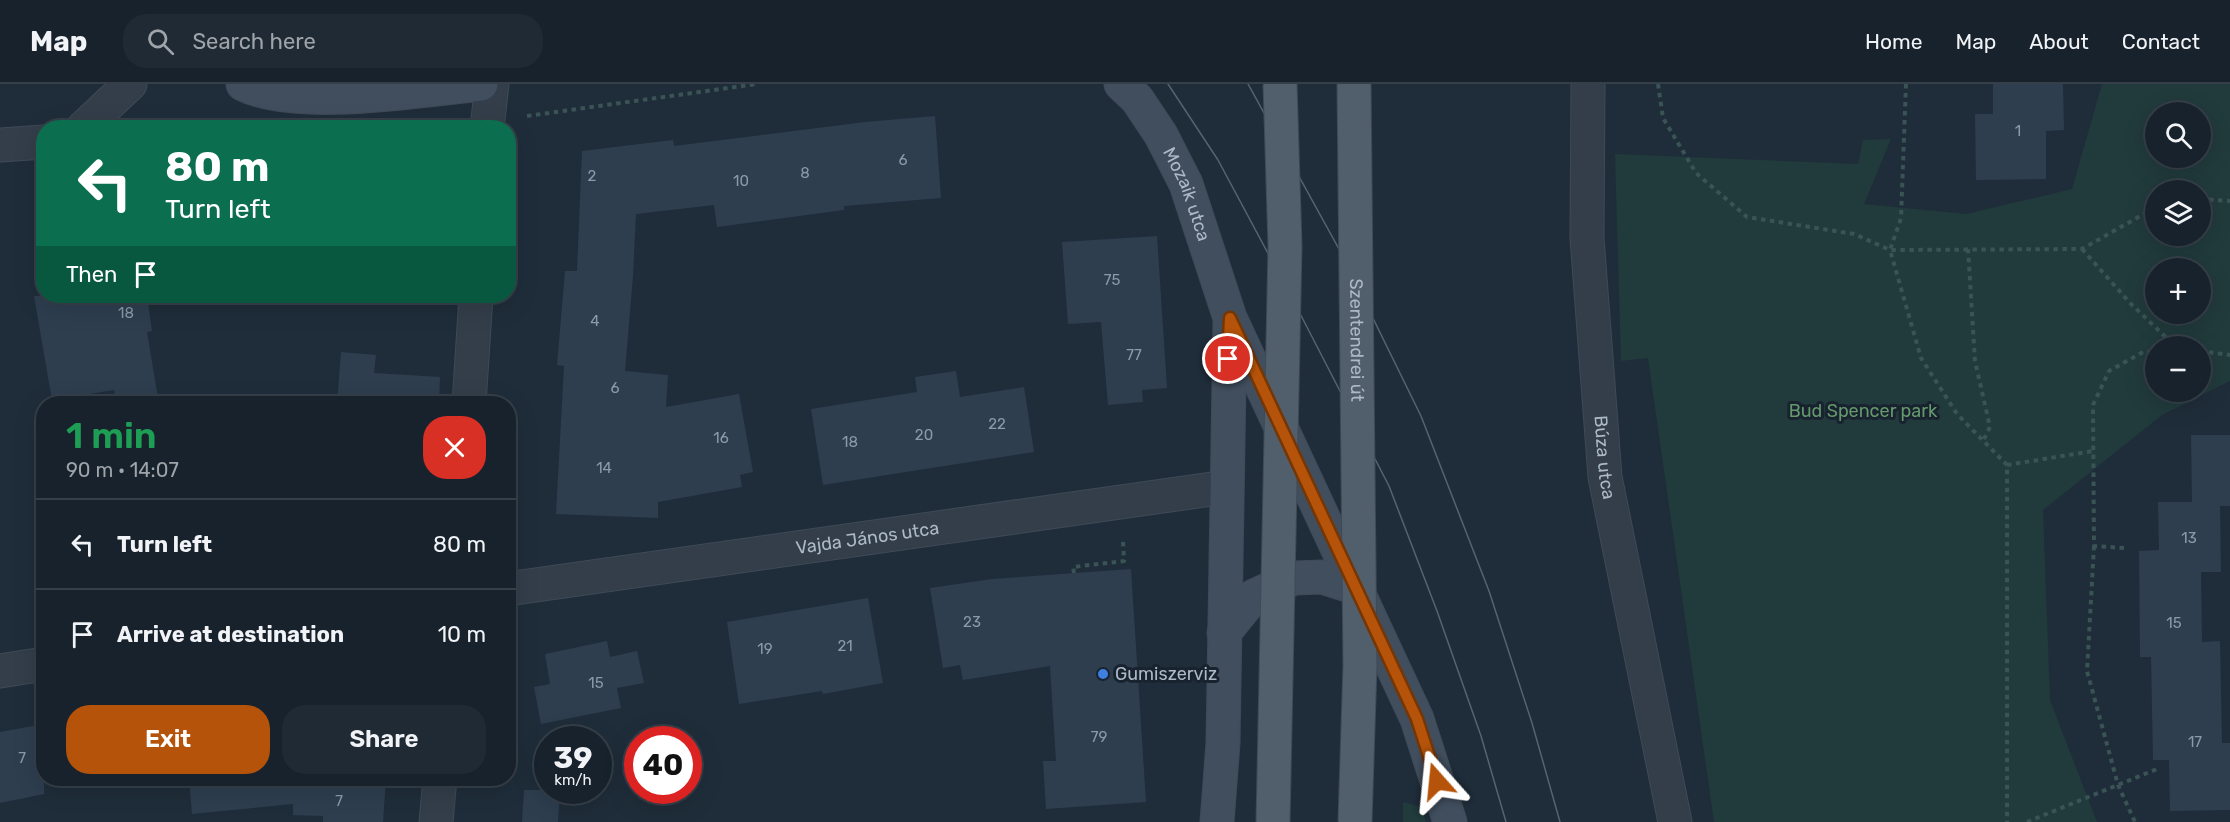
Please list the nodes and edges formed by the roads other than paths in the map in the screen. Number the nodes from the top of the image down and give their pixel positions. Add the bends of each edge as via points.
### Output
1 (130, 84) edge
2 (243, 84) edge
3 (481, 84) edge
4 (492, 84) edge
5 (1120, 84) edge
6 (1280, 84) edge
7 (1354, 84) edge
8 (1588, 84) edge
9 (92, 120) edge
10 (488, 120) edge
11 (36, 143) edge
12 (0, 145) edge
13 (476, 303) edge
14 (1230, 318) junction
15 (470, 396) edge
16 (1226, 487) junction
17 (1354, 587) junction
18 (516, 588) edge
19 (1224, 633) junction
20 (36, 665) edge
21 (0, 671) edge
22 (439, 786) edge
23 (435, 822) edge
24 (1216, 822) edge
25 (1273, 822) edge
26 (1355, 822) edge
27 (1450, 822) edge
28 (1675, 822) edge

1 - 9 street
2 - 3 street via 291,97 369,95
4 - 10 street
5 - 14 street, Mozaik utca via 1137,99 1161,135 1186,184
6 - 25 main road, bridge via 1285,246
7 - 26 main road, Szentendrei út, bridge via 1360,665
8 - 28 street, Búza utca via 1587,238 1605,477
11 - 12 street
13 - 15 street
14 - 16 street
14 - 17 street
16 - 18 street, Vajda János utca
16 - 19 street
17 - 19 street via 1322,577 1294,578 1254,596
17 - 27 street via 1417,719
19 - 24 street via 1223,743
20 - 21 street
22 - 23 street

